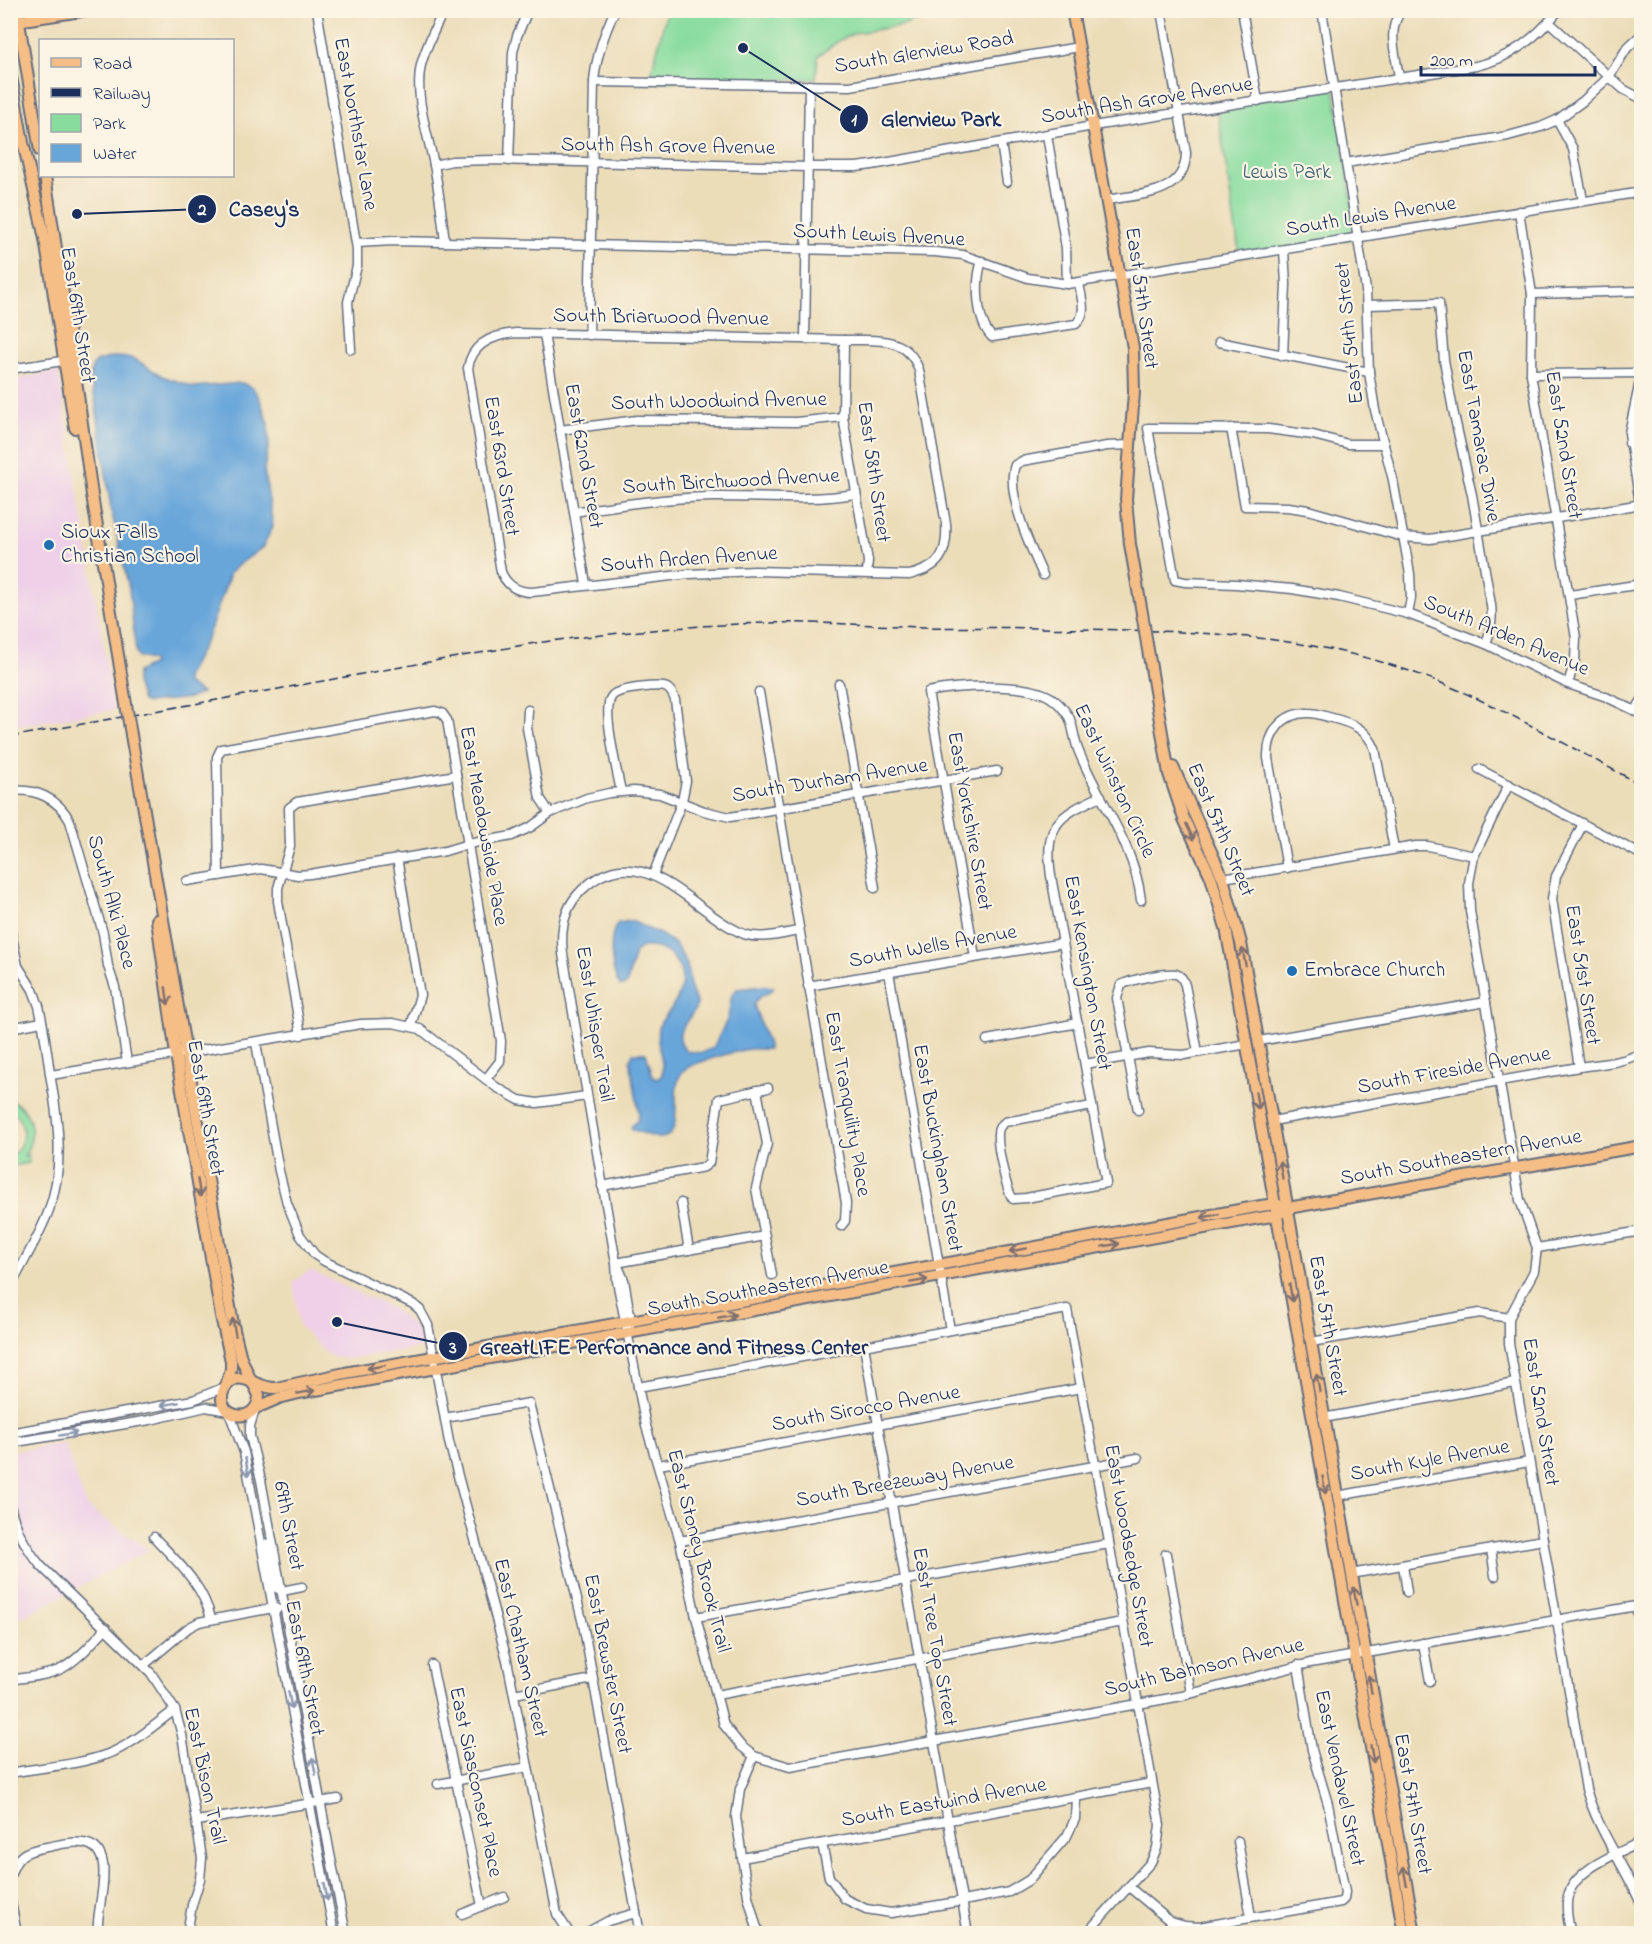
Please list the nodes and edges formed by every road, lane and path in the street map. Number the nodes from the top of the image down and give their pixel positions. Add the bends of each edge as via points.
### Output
1 (88, 10) edge
2 (317, 10) edge
3 (444, 10) edge
4 (528, 10) edge
5 (615, 10) edge
6 (1072, 10) edge
7 (1161, 10) edge
8 (1242, 10) edge
9 (1322, 10) edge
10 (1402, 10) edge
11 (1559, 10) edge
12 (15, 18) edge
13 (1549, 22) junction
14 (1641, 34) edge
15 (1079, 47) junction
16 (10, 71) edge
17 (1399, 77) junction
18 (1609, 77) junction
19 (594, 82) junction
20 (809, 85) junction
21 (1334, 88) junction
22 (1641, 99) edge
23 (1258, 101) junction
24 (1179, 113) junction
25 (1557, 120) junction
26 (1093, 126) junction
27 (1047, 135) junction
28 (1001, 143) junction
29 (39, 146) edge
30 (509, 161) junction
31 (592, 163) junction
32 (1346, 163) junction
33 (434, 165) junction
34 (808, 167) junction
35 (45, 177) edge
36 (1007, 182) dead end
37 (1641, 192) edge
38 (1106, 200) junction
39 (1583, 200) junction
40 (1519, 212) junction
41 (1358, 238) junction
42 (445, 242) junction
43 (357, 243) junction
44 (590, 245) junction
45 (807, 250) junction
46 (1284, 250) junction
47 (982, 261) junction
48 (1120, 275) junction
49 (1078, 283) junction
50 (1067, 284) junction
51 (1641, 291) edge
52 (1532, 294) junction
53 (1368, 305) junction
54 (544, 334) junction
55 (590, 335) junction
56 (805, 339) junction
57 (844, 340) junction
58 (1219, 342) dead end
59 (479, 345) joint
60 (351, 349) dead end
61 (1284, 356) junction
62 (69, 360) junction
63 (10, 369) edge
64 (1369, 372) junction
65 (1641, 372) edge
66 (1532, 374) junction
67 (843, 417) junction
68 (1231, 428) junction
69 (560, 430) junction
70 (1641, 441) edge
71 (1629, 443) junction
72 (1384, 444) junction
73 (1129, 445) junction
74 (855, 494) junction
75 (1640, 504) edge
76 (574, 512) junction
77 (1556, 518) junction
78 (1478, 531) junction
79 (1403, 537) junction
80 (867, 573) junction
81 (1043, 575) dead end
82 (586, 584) junction
83 (1641, 584) edge
84 (514, 589) joint
85 (1570, 596) junction
86 (1408, 614) junction
87 (1486, 644) junction
88 (839, 684) dead end
89 (1569, 684) junction
90 (759, 692) dead end
91 (927, 692) joint
92 (1641, 700) edge
93 (528, 710) dead end
94 (1638, 713) edge
95 (1163, 735) junction
96 (1479, 769) dead end
97 (998, 771) dead end
98 (456, 775) junction
99 (943, 781) junction
100 (1509, 784) junction
101 (10, 791) edge
102 (621, 791) junction
103 (859, 795) junction
104 (1101, 796) junction
105 (682, 801) junction
106 (778, 809) junction
107 (550, 813) junction
108 (1583, 824) junction
109 (147, 833) junction
110 (468, 844) junction
111 (1394, 849) junction
112 (1641, 855) edge
113 (1474, 856) junction
114 (397, 858) junction
115 (1287, 868) junction
116 (282, 873) junction
117 (653, 875) junction
118 (219, 876) junction
119 (1223, 878) junction
120 (187, 881) dead end
121 (875, 888) dead end
122 (1141, 900) dead end
123 (10, 928) edge
124 (798, 931) junction
125 (1063, 943) junction
126 (975, 957) junction
127 (1233, 969) junction
128 (889, 972) junction
129 (808, 986) junction
130 (1486, 1002) junction
131 (42, 1022) junction
132 (1078, 1023) junction
133 (411, 1026) junction
134 (10, 1028) edge
135 (301, 1035) junction
136 (987, 1040) dead end
137 (1259, 1041) junction
138 (256, 1043) junction
139 (1247, 1044) junction
140 (1198, 1052) junction
141 (1641, 1052) edge
142 (187, 1053) junction
143 (176, 1055) junction
144 (1128, 1057) junction
145 (127, 1062) junction
146 (1085, 1064) junction
147 (1579, 1067) junction
148 (51, 1075) junction
149 (486, 1079) junction
150 (1499, 1081) junction
151 (768, 1088) dead end
152 (757, 1090) junction
153 (587, 1096) junction
154 (1092, 1106) junction
155 (1138, 1110) dead end
156 (1272, 1121) junction
157 (1641, 1146) edge
158 (1515, 1168) junction
159 (602, 1186) junction
160 (681, 1203) dead end
161 (1288, 1208) junction
162 (1276, 1209) junction
163 (841, 1226) dead end
164 (1641, 1231) edge
165 (765, 1236) junction
166 (1537, 1248) junction
167 (689, 1250) junction
168 (616, 1263) junction
169 (939, 1265) junction
170 (772, 1275) dead end
171 (940, 1277) junction
172 (10, 1288) edge
173 (1509, 1318) junction
174 (628, 1322) junction
175 (950, 1330) junction
176 (628, 1334) junction
177 (1311, 1342) junction
178 (864, 1346) junction
179 (434, 1357) junction
180 (436, 1369) junction
181 (253, 1383) junction
182 (1515, 1383) junction
183 (226, 1387) junction
184 (638, 1387) junction
185 (1081, 1388) junction
186 (256, 1409) junction
187 (229, 1411) junction
188 (1323, 1418) junction
189 (445, 1419) junction
190 (878, 1425) junction
191 (10, 1433) edge
192 (10, 1443) edge
193 (1138, 1458) dead end
194 (1529, 1462) junction
195 (659, 1465) junction
196 (1095, 1466) junction
197 (1337, 1496) junction
198 (892, 1503) junction
199 (10, 1505) edge
200 (254, 1507) junction
201 (154, 1537) dead end
202 (1543, 1540) junction
203 (680, 1541) junction
204 (1109, 1544) junction
205 (1491, 1549) junction
206 (1166, 1554) dead end
207 (1403, 1565) junction
208 (1351, 1574) junction
209 (1495, 1576) dead end
210 (906, 1580) junction
211 (302, 1587) dead end
212 (282, 1591) junction
213 (1407, 1592) dead end
214 (1639, 1606) edge
215 (273, 1608) junction
216 (696, 1617) junction
217 (212, 1619) junction
218 (1557, 1620) junction
219 (1123, 1622) junction
220 (106, 1628) junction
221 (1641, 1636) edge
222 (1423, 1643) junction
223 (1359, 1654) junction
224 (920, 1659) junction
225 (144, 1665) junction
226 (432, 1665) dead end
227 (1298, 1665) junction
228 (593, 1679) junction
229 (10, 1680) edge
230 (1430, 1681) dead end
231 (298, 1682) junction
232 (514, 1694) junction
233 (1191, 1694) junction
234 (716, 1695) junction
235 (1138, 1704) junction
236 (175, 1710) junction
237 (934, 1741) junction
238 (754, 1756) junction
239 (775, 1763) joint
240 (528, 1767) junction
241 (10, 1773) edge
242 (456, 1780) junction
243 (1152, 1783) junction
244 (438, 1784) dead end
245 (1076, 1797) junction
246 (338, 1799) dead end
247 (321, 1802) junction
248 (310, 1803) junction
249 (197, 1821) junction
250 (949, 1821) junction
251 (1238, 1841) dead end
252 (1641, 1841) edge
253 (822, 1844) junction
254 (1616, 1855) junction
255 (742, 1858) junction
256 (10, 1876) edge
257 (1129, 1887) junction
258 (10, 1897) edge
259 (504, 1897) dead end
260 (963, 1901) junction
261 (482, 1906) junction
262 (1641, 1906) edge
263 (636, 1913) junction
264 (462, 1914) dead end
265 (1251, 1917) junction
266 (17, 1934) edge
267 (98, 1934) edge
268 (187, 1934) edge
269 (334, 1934) edge
270 (346, 1934) edge
271 (570, 1934) edge
272 (584, 1934) edge
273 (640, 1934) edge
274 (760, 1934) edge
275 (968, 1934) edge
276 (1086, 1934) edge
277 (1404, 1934) edge
278 (1415, 1934) edge
279 (1570, 1934) edge

1 - 12 main road
2 - 43 street, East Northstar Lane
3 - 33 street via 421,65 419,80
4 - 30 street via 513,52
5 - 19 street via 601,43
6 - 15 main road, East 57th Street
7 - 24 street
8 - 23 street
9 - 21 street, East 54th Street
10 - 17 street via 1393,31
11 - 13 street, South Ash Grove Avenue
12 - 29 main road
13 - 17 street, South Ash Grove Avenue via 1525,45 1496,61
13 - 18 street
14 - 18 street
15 - 20 street, South Glenview Road via 862,84
15 - 26 main road, East 57th Street
16 - 62 main road, East 69th Street
17 - 21 street, South Ash Grove Avenue
18 - 22 street
18 - 25 street
19 - 20 street, South Glenview Road
19 - 31 street
20 - 34 street
21 - 23 street, South Ash Grove Avenue
21 - 32 street, East 54th Street
23 - 24 street, South Ash Grove Avenue
24 - 26 street, South Ash Grove Avenue
24 - 38 street via 1186,153 1180,177 1166,189
25 - 32 street via 1516,134
25 - 39 street via 1574,149
26 - 27 street, South Ash Grove Avenue
26 - 38 main road, East 57th Street
27 - 28 street, South Ash Grove Avenue
27 - 50 street via 1066,248
28 - 34 street, South Ash Grove Avenue via 856,167
28 - 36 street
30 - 31 street, South Ash Grove Avenue
30 - 33 street, South Ash Grove Avenue via 452,161
31 - 34 street, South Ash Grove Avenue
31 - 44 street
32 - 41 street, East 54th Street
33 - 42 street
34 - 45 street
35 - 62 main road, East 69th Street
37 - 39 street, South Lewis Avenue
38 - 48 main road, East 57th Street
39 - 40 street, South Lewis Avenue
40 - 41 street, South Lewis Avenue
40 - 52 street, East 52nd Street
41 - 46 street, South Lewis Avenue
41 - 53 street, East 54th Street
42 - 43 street, South Lewis Avenue
42 - 44 street, South Lewis Avenue
43 - 60 street, East Northstar Lane via 357,266 348,303
44 - 45 street, South Lewis Avenue
44 - 55 street
45 - 47 street, South Lewis Avenue via 934,252
45 - 56 street
46 - 48 street, South Lewis Avenue
46 - 61 street
47 - 49 street via 978,294 983,325 992,337 1076,324 1084,313
47 - 50 street, South Lewis Avenue via 1028,278
48 - 49 street, South Lewis Avenue
48 - 73 main road, East 57th Street via 1133,348
49 - 50 street, South Lewis Avenue
51 - 52 street
52 - 66 street, East 52nd Street
53 - 64 street, East 54th Street
53 - 78 street, East Tamarac Drive via 1439,303 1446,370
54 - 55 street, South Briarwood Avenue
54 - 59 street, South Briarwood Avenue via 500,334
54 - 69 street, East 62nd Street
55 - 56 street, South Briarwood Avenue
56 - 57 street, South Briarwood Avenue
57 - 67 street, East 58th Street
57 - 80 street, South Arden Avenue via 889,341 915,358 946,524 944,551 931,567 909,575
58 - 61 street
59 - 84 street, East 63rd Street via 469,360 468,376 501,572
61 - 64 street
62 - 63 street
62 - 109 main road, East 69th Street, bridge via 81,458 92,495
64 - 72 street, East 54th Street
65 - 66 street
65 - 71 street
66 - 77 street, East 52nd Street
67 - 69 street, South Woodwind Avenue via 796,422 637,420
67 - 74 street, East 58th Street
68 - 72 street via 1294,432 1348,444
68 - 79 street via 1245,506 1308,510
68 - 86 street, South Arden Avenue via 1148,428 1175,580 1292,589
69 - 76 street, East 62nd Street
70 - 71 street
71 - 75 street
72 - 79 street, East 54th Street
73 - 81 street via 1015,465 1012,478 1022,527
73 - 95 main road, East 57th Street, bridge via 1127,518
74 - 76 street, South Birchwood Avenue via 817,499 659,500
74 - 80 street, East 58th Street
75 - 77 street
76 - 82 street, East 62nd Street
77 - 78 street
77 - 85 street, East 52nd Street
78 - 79 street via 1430,539
78 - 87 street, East Tamarac Drive via 1492,611
79 - 86 street, East 54th Street via 1411,583
80 - 82 street, South Arden Avenue via 755,571
82 - 84 street, South Arden Avenue via 532,592
83 - 85 street
85 - 89 street, East 52nd Street via 1576,648
86 - 87 street, South Arden Avenue
87 - 89 street, South Arden Avenue
88 - 103 street
89 - 94 street, South Arden Avenue
90 - 106 street, East Tranquility Place
91 - 99 street, East Yorkshire Street
91 - 104 street, East Winston Circle via 960,687 1029,689 1053,699 1069,718 1079,753
92 - 94 street
93 - 107 street via 527,728 540,798
95 - 119 main road, East 57th Street via 1176,777
95 -> 127 main road, East 57th Street via 1172,787 1217,894
96 - 100 street
97 - 99 street, South Durham Avenue
98 - 110 street, East Meadowside Place
98 - 116 street via 291,805 290,846
98 - 118 street, East Meadowside Place via 446,716 439,711 221,749 217,757
99 - 103 street, South Durham Avenue
99 - 126 street, East Yorkshire Street
100 - 108 street
100 - 113 street
101 - 145 street, South Alki Place via 48,797 69,821 103,933
102 - 105 street, South Durham Avenue via 649,792
102 - 105 street via 609,701 617,693 660,686 670,690 675,700 686,772
102 - 107 street, South Durham Avenue via 587,798
103 - 106 street, South Durham Avenue
103 - 121 street
104 - 122 street, East Winston Circle via 1136,870
104 - 125 street, East Kensington Street via 1070,810 1060,820 1049,848
105 - 106 street, South Durham Avenue via 729,817
105 - 117 street
106 - 124 street, East Tranquility Place
107 - 110 street, South Durham Avenue via 512,836
108 - 112 street
108 - 147 street, East 51st Street via 1556,876 1552,899
109 - 142 main road, East 69th Street
109 -> 143 main road, East 69th Street
110 - 114 street, South Durham Avenue
110 - 149 street, East Meadowside Place via 502,1049 500,1061
111 - 113 street via 1428,846
111 - 115 street
111 - 115 street via 1376,749 1369,738 1349,723 1312,713 1300,714 1281,722 1267,745
113 - 130 street via 1469,883 1470,911
114 - 116 street, South Durham Avenue via 310,874
114 - 133 street via 420,995
115 - 119 street
116 - 118 street, South Durham Avenue via 261,869
116 - 135 street via 279,901
117 - 124 street, East Whisper Trail via 743,933 761,937
117 - 153 street, East Whisper Trail via 629,871 602,877 578,894 565,915 562,943
118 - 120 street, South Durham Avenue
137 -> 119 main road, East 57th Street via 1241,943
123 - 131 street via 16,961 36,998
124 - 129 street, East Tranquility Place
125 - 126 street, South Wells Avenue
125 - 132 street, East Kensington Street
126 - 128 street, South Wells Avenue
127 - 137 main road via 1252,1033
127 - 139 main road, East 57th Street
128 - 129 street, South Wells Avenue
128 - 169 street, East Buckingham Street
129 - 163 street, East Tranquility Place via 846,1203
130 - 137 street
130 - 150 street
131 - 134 street
131 - 148 street
132 - 136 street
132 - 146 street, East Kensington Street
133 - 135 street via 374,1023
133 - 149 street via 429,1035
135 - 138 street
137 - 156 main road, East 57th Street
138 - 142 street
138 - 179 street, East Chatham Street via 279,1171 300,1235 324,1261 420,1310 428,1325
139 - 140 street
139 -> 162 main road, East 57th Street
140 - 144 street
140 - 144 street via 1184,981 1172,974 1128,981 1119,987 1117,998
141 - 147 street, South Fireside Avenue
142 - 143 street
181 -> 142 main road, East 69th Street via 238,1348
143 - 145 street
143 -> 183 main road, East 69th Street via 231,1361
144 - 146 street
144 - 155 street
145 - 148 street
146 - 154 street, East Kensington Street
147 - 150 street, South Fireside Avenue
148 - 172 street via 60,1142 57,1174 50,1208
149 - 153 street via 503,1092 529,1103
150 - 156 street, South Fireside Avenue
150 - 158 street
151 - 152 street
152 - 159 street via 719,1099 710,1163 704,1167
152 - 165 street via 767,1144 756,1188
153 - 159 street, East Whisper Trail
154 - 154 street, East Kensington Street via 1106,1183 1013,1199 1008,1190 999,1129 1005,1122
161 -> 156 main road, East 57th Street
157 - 158 main road, South Southeastern Avenue
158 - 161 main road, South Southeastern Avenue
158 - 166 street via 1524,1215
159 - 168 street, East Whisper Trail
160 - 167 street
161 - 162 main road, South Southeastern Avenue
161 - 177 main road, East 57th Street
162 -> 169 main road, South Southeastern Avenue
171 -> 162 main road, South Southeastern Avenue
162 -> 223 main road, East 57th Street
164 - 166 street
165 - 167 street
165 - 170 street
166 - 173 street, East 52nd Street via 1533,1271
167 - 168 street
168 - 174 street, East Whisper Trail via 624,1280
169 - 171 street, East Buckingham Street
169 - 174 main road, South Southeastern Avenue
171 - 175 street, East Buckingham Street
176 -> 171 main road, South Southeastern Avenue
173 - 177 street via 1480,1313
173 - 182 street, East 52nd Street
174 - 176 street, East Whisper Trail
174 - 179 main road, South Southeastern Avenue
175 - 178 street
175 - 185 street, East Woodsedge Street via 1066,1309
176 - 180 main road, South Southeastern Avenue
176 - 184 street, East Stoney Brook Trail
188 -> 177 main road, East 57th Street
178 - 184 street
178 - 190 street, East Tree Top Street
179 - 180 street, East Chatham Street
179 -> 181 main road, South Southeastern Avenue via 276,1388
186 -> 180 main road, South Southeastern Avenue via 299,1393
180 - 189 street, East Chatham Street
181 - 183 main road via 237,1379
181 - 186 main road via 259,1395
182 - 188 street
182 - 194 street, East 52nd Street
183 - 187 main road via 222,1399
183 -> 191 street via 193,1400
184 - 195 street, East Stoney Brook Trail
185 - 190 street, South Sirocco Avenue
185 - 196 street, East Woodsedge Street
186 - 187 main road via 245,1416
186 - 212 street, 69th Street via 250,1436
192 -> 187 street via 206,1407
187 -> 200 street, East 69th Street via 242,1442
188 - 197 main road, East 57th Street
189 - 228 street, East Brewster Street via 528,1403
189 - 232 street, East Chatham Street
190 - 195 street, South Sirocco Avenue
190 - 198 street, East Tree Top Street
193 - 196 street, South Breezeway Avenue
194 - 197 street, South Kyle Avenue
194 - 202 street, East 52nd Street
195 - 203 street, East Stoney Brook Trail
196 - 198 street, South Breezeway Avenue
196 - 204 street, East Woodsedge Street
197 - 208 main road, East 57th Street
198 - 203 street, South Breezeway Avenue
198 - 210 street, East Tree Top Street
199 - 220 street, East Bison Trail via 31,1554
200 - 212 street via 264,1531 275,1586
200 - 215 street, East 69th Street
201 - 217 street via 204,1594
202 - 205 street
202 - 218 street, East 52nd Street
203 - 216 street, East Stoney Brook Trail
204 - 210 street
204 - 219 street, East Woodsedge Street
205 - 207 street
205 - 209 street
206 - 233 street
207 - 208 street
207 - 213 street
223 -> 208 main road, East 57th Street
210 - 216 street
210 - 224 street, East Tree Top Street
211 - 212 street
212 - 231 street, 69th Street
214 - 218 street, South Bahnson Avenue
214 - 221 street
215 - 217 street
215 - 231 street via 280,1614
215 -> 248 street, East 69th Street
216 - 234 street, East Stoney Brook Trail
217 - 225 street via 188,1628
218 - 222 street, South Bahnson Avenue
218 - 254 street, East 52nd Street via 1586,1789 1597,1821
219 - 224 street
219 - 235 street, East Woodsedge Street
220 - 225 street, East Bison Trail
220 - 229 street via 61,1669
222 - 223 street, South Bahnson Avenue
222 - 230 street
223 - 227 street, South Bahnson Avenue
223 -> 277 main road, East 57th Street
278 -> 223 main road, East 57th Street
224 - 234 street
224 - 237 street, East Tree Top Street
225 - 236 street, East Bison Trail
226 - 242 street, East Siasconset Place
227 - 233 street, South Bahnson Avenue
227 - 265 street, East Vendavel Street via 1344,1899
228 - 232 street
228 - 263 street, East Brewster Street
247 -> 231 street, 69th Street
232 - 240 street, East Chatham Street
233 - 235 street, South Bahnson Avenue
234 - 238 street, East Stoney Brook Trail via 724,1725
235 - 237 street, South Bahnson Avenue
235 - 243 street, East Woodsedge Street
236 - 241 street via 107,1755
236 - 249 street, East Bison Trail
237 - 239 street, South Bahnson Avenue via 790,1767
237 - 250 street, East Tree Top Street
238 - 239 street, East Stoney Brook Trail
238 - 255 street via 740,1789 735,1817
240 - 242 street
240 - 271 street, East Chatham Street via 557,1914
242 - 244 street
242 - 261 street, East Siasconset Place
243 - 245 street, South Eastwind Avenue
243 - 257 street, East Woodsedge Street via 1160,1825 1159,1843 1154,1857
245 - 250 street, South Eastwind Avenue
245 - 260 street via 1075,1819 1067,1836 1029,1880 1009,1892
246 - 247 street
247 - 248 street
247 - 270 street, 69th Street
248 - 249 street
248 -> 269 street, East 69th Street
249 - 268 street, East Bison Trail via 202,1868
250 - 253 street, South Eastwind Avenue
250 - 260 street, East Tree Top Street
251 - 265 street
252 - 254 street
253 - 255 street, South Eastwind Avenue
253 - 260 street via 829,1877 845,1899 866,1909 891,1913
254 - 262 street, East 52nd Street
254 - 279 street via 1578,1876 1571,1887 1567,1898
255 - 274 street
256 - 267 street via 27,1851 75,1842 91,1845 99,1851 105,1869
257 - 265 street via 1171,1922 1199,1927
257 - 276 street
258 - 266 street
259 - 261 street, East Siasconset Place
260 - 275 street, East Tree Top Street
261 - 264 street, East Siasconset Place
263 - 272 street via 608,1921
263 - 273 street, East Brewster Street

